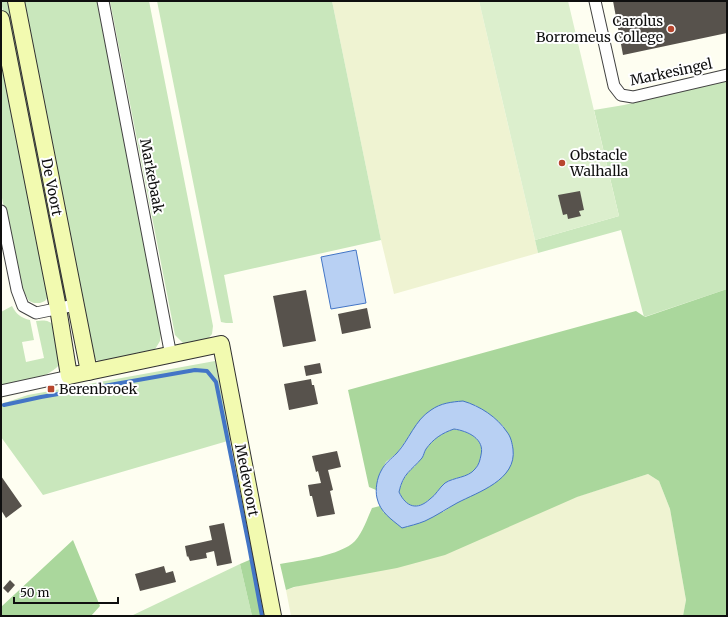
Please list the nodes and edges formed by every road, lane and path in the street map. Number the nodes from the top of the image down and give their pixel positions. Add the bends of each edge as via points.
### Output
1 (16, 1) edge
2 (103, 1) edge
3 (595, 1) edge
4 (1, 18) edge
5 (727, 75) edge
6 (1, 211) edge
7 (75, 305) junction
8 (58, 308) junction
9 (171, 356) junction
10 (89, 372) junction
11 (69, 376) junction
12 (1, 391) edge
13 (273, 616) edge

1 - 7 street, De Voort
2 - 9 street, Markebaak
3 - 5 street, Markesingel via 614,86 621,95 633,97
4 - 8 street, De Voort
6 - 8 street via 16,290 23,306 36,313
7 - 8 street
7 - 10 street, De Voort
8 - 11 street, De Voort
9 - 10 street
9 - 13 street, Medevoort via 221,344
10 - 11 street
11 - 12 street

